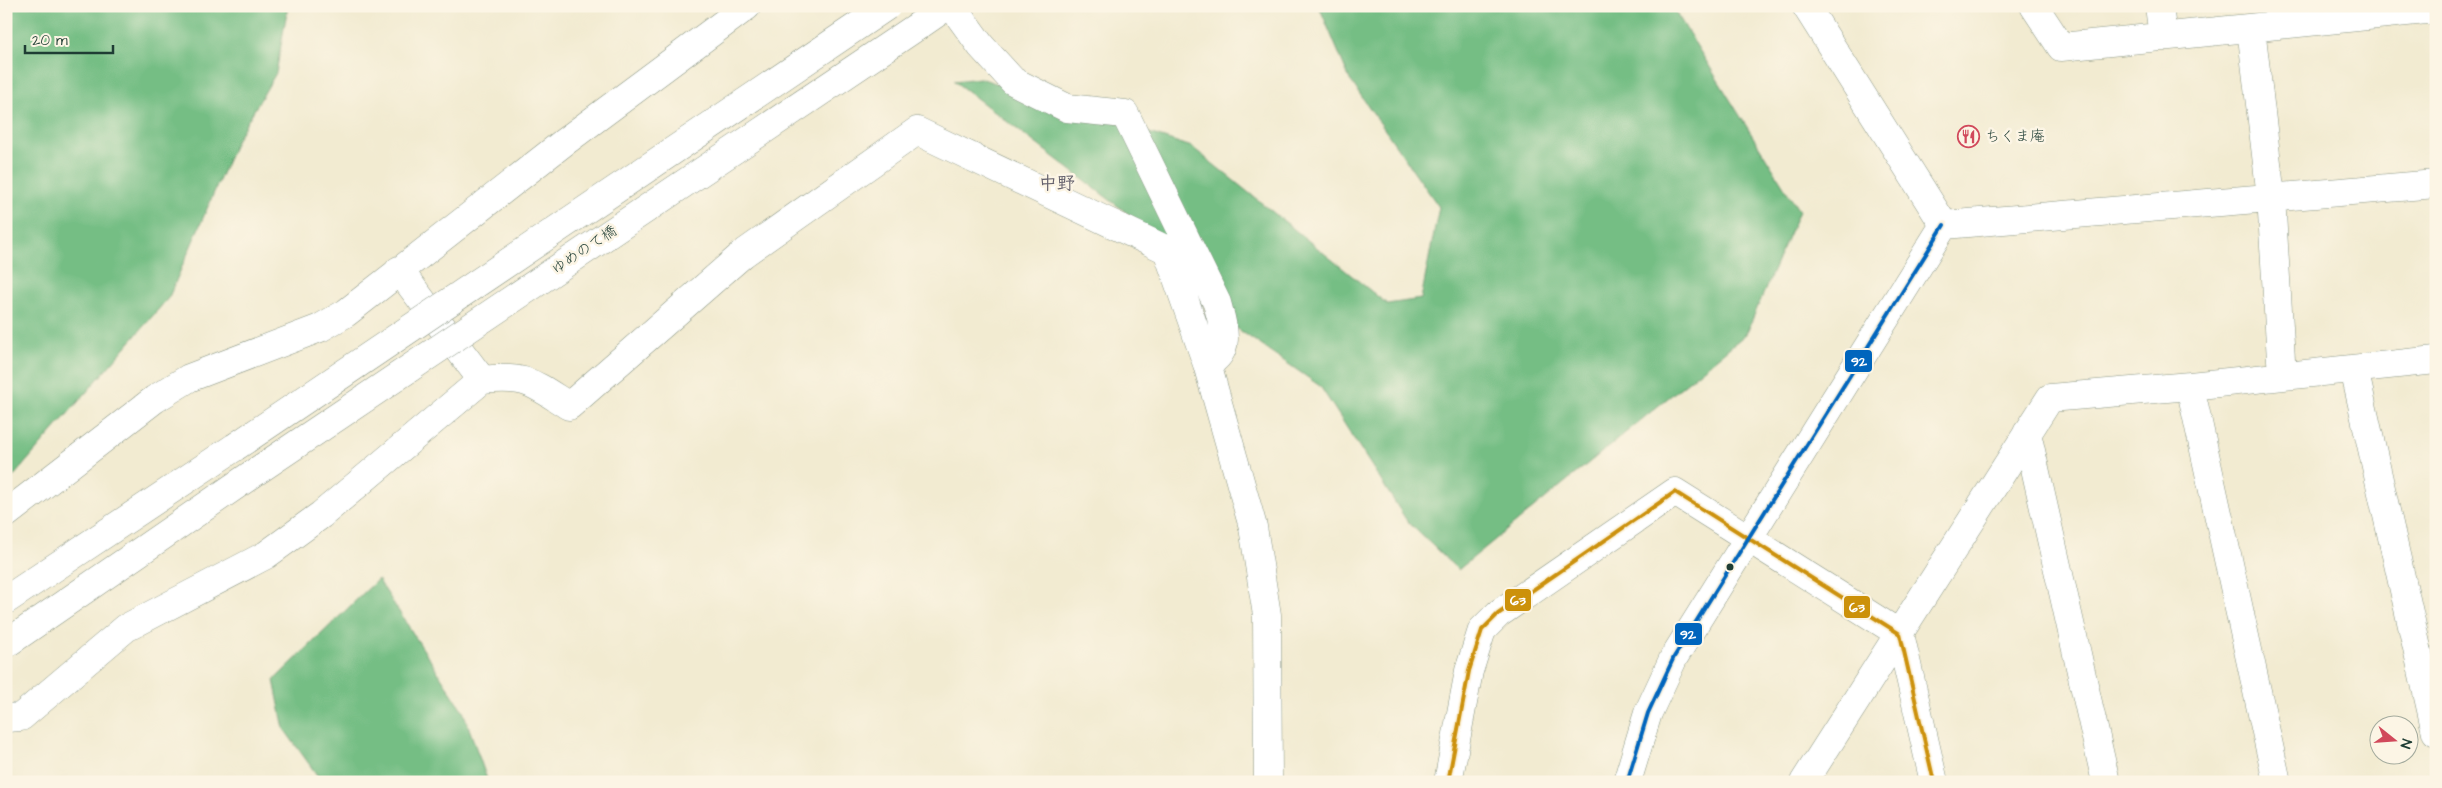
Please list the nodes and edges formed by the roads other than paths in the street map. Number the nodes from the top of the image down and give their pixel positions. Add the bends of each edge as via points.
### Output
1 (747, 6) edge
2 (887, 6) edge
3 (947, 6) edge
4 (952, 6) edge
5 (1806, 6) edge
6 (2034, 6) edge
7 (2159, 6) edge
8 (2436, 9) edge
9 (2332, 13) edge
10 (2251, 28) junction
11 (2163, 37) junction
12 (2436, 184) edge
13 (2271, 197) junction
14 (1944, 225) junction
15 (399, 270) junction
16 (2436, 360) edge
17 (1207, 364) junction
18 (2354, 369) junction
19 (2282, 376) junction
20 (482, 380) junction
21 (2190, 386) junction
22 (2026, 433) junction
23 (6, 514) edge
24 (1749, 539) junction
25 (6, 600) edge
26 (1900, 634) junction
27 (6, 644) edge
28 (6, 718) edge
29 (2436, 732) edge
30 (1268, 782) edge
31 (1448, 782) edge
32 (1627, 782) edge
33 (1804, 782) edge
34 (1934, 782) edge
35 (2106, 782) edge
36 (2277, 782) edge

1 - 15 street via 562,143
2 - 25 street, bridge
3 - 27 street, ゆめのて橋, bridge
4 - 17 street via 981,46 1013,81 1067,108 1125,114 1217,303 1226,335 1216,360
5 - 14 street
6 - 11 street via 2061,47
7 - 11 street
8 - 9 street
9 - 10 street
10 - 11 street
10 - 13 street
12 - 13 street
13 - 14 street
13 - 19 street
14 - 24 street
15 - 20 street
15 - 23 street via 346,313 320,328 189,378 155,399
16 - 18 street
17 - 20 street via 1167,250 916,131 743,254 569,406 527,380
17 - 30 street via 1253,527 1267,615
18 - 19 street
18 - 29 street
19 - 21 street
20 - 28 street via 321,516 266,555 126,628 21,717
21 - 22 street via 2050,398
21 - 36 street
22 - 26 street
22 - 35 street
24 - 26 street
24 - 31 street via 1675,492 1498,614 1482,630 1469,671
24 - 32 street via 1674,657 1648,713
26 - 33 street
26 - 34 street

